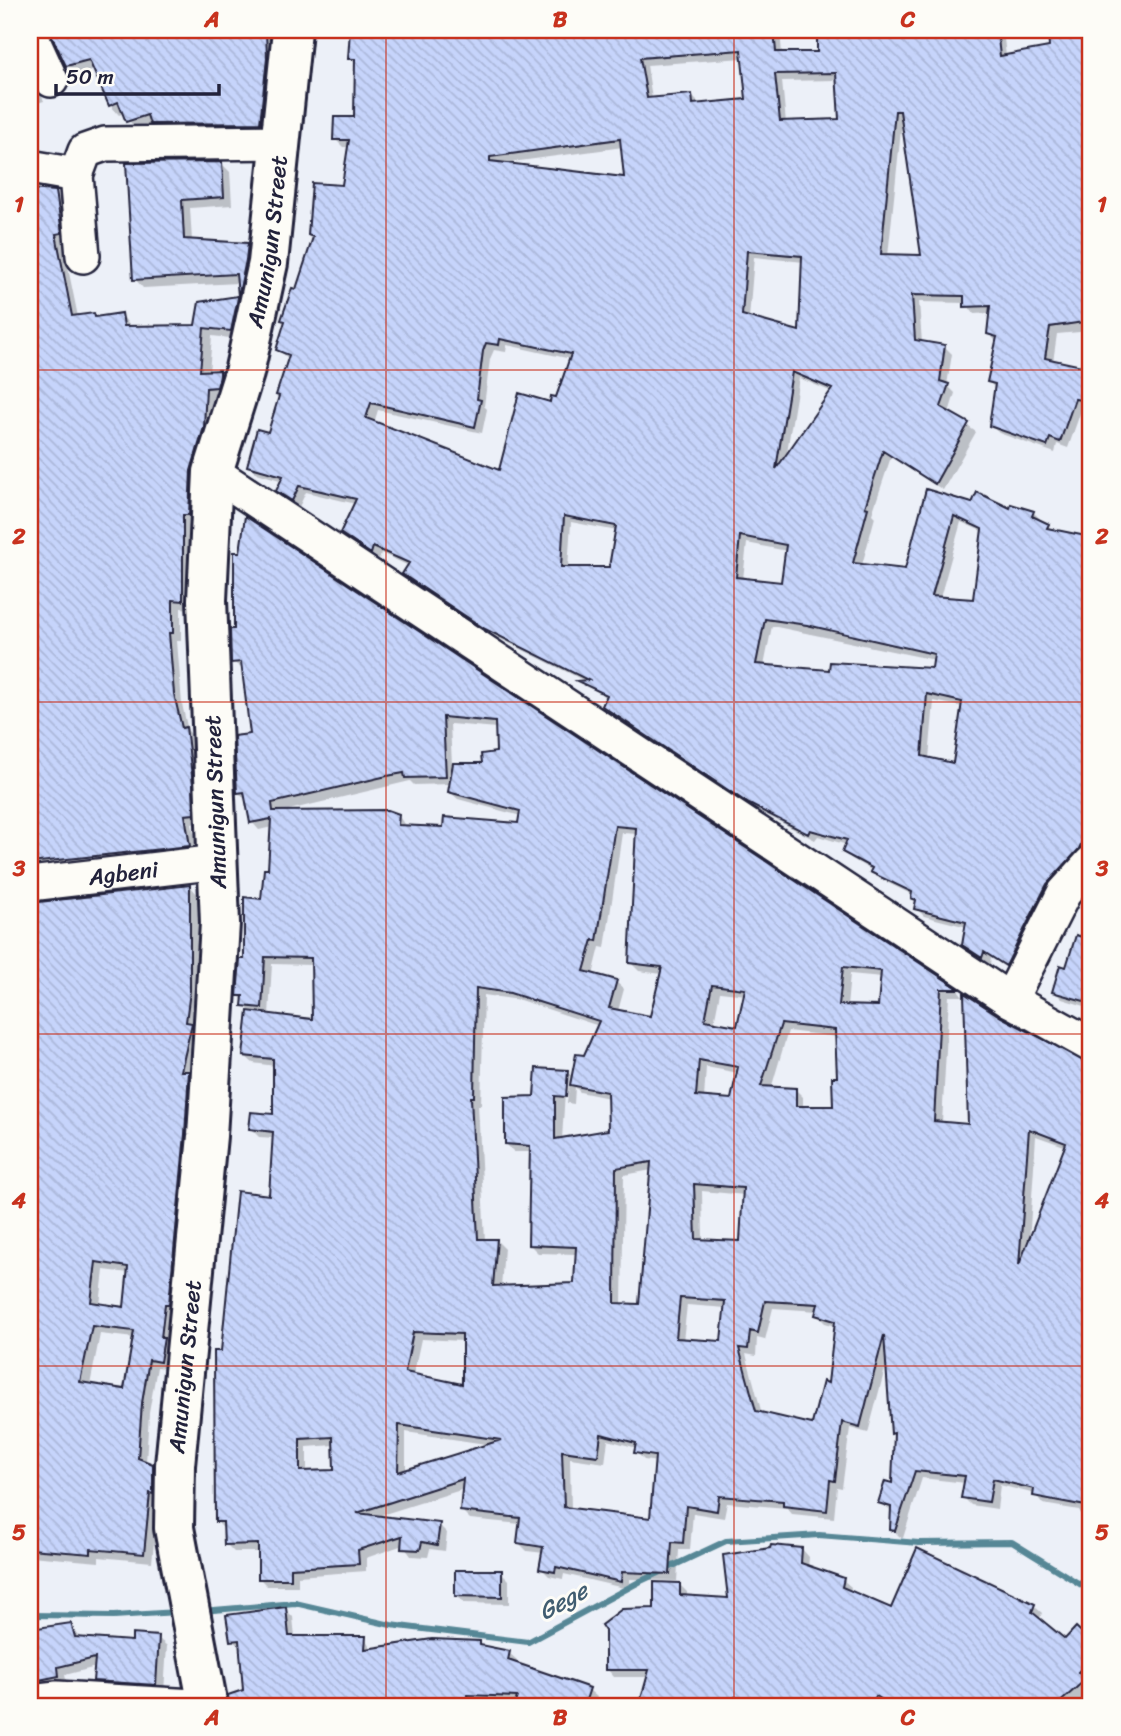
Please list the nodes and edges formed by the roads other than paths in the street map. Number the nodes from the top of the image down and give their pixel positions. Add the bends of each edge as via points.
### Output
1 (292, 30) edge
2 (30, 34) edge
3 (51, 80) dead end
4 (282, 142) junction
5 (30, 167) edge
6 (76, 175) junction
7 (83, 256) dead end
8 (213, 472) junction
9 (218, 862) junction
10 (1091, 863) edge
11 (30, 884) edge
12 (1010, 1000) junction
13 (1091, 1045) edge
14 (30, 1701) edge
15 (194, 1706) edge
16 (208, 1706) edge

1 - 4 main road, Amunigun Street
2 - 3 street
4 - 6 street via 105,144 85,151
4 - 8 main road, Amunigun Street via 265,276 244,373
5 - 6 street
6 - 7 street
8 - 9 main road, Amunigun Street via 207,600
8 - 12 street
9 - 11 street, Agbeni
9 - 16 main road, Amunigun Street via 220,923 207,1136 175,1465 174,1528
10 - 12 street via 1064,893
12 - 13 street
14 - 15 street via 57,1698

